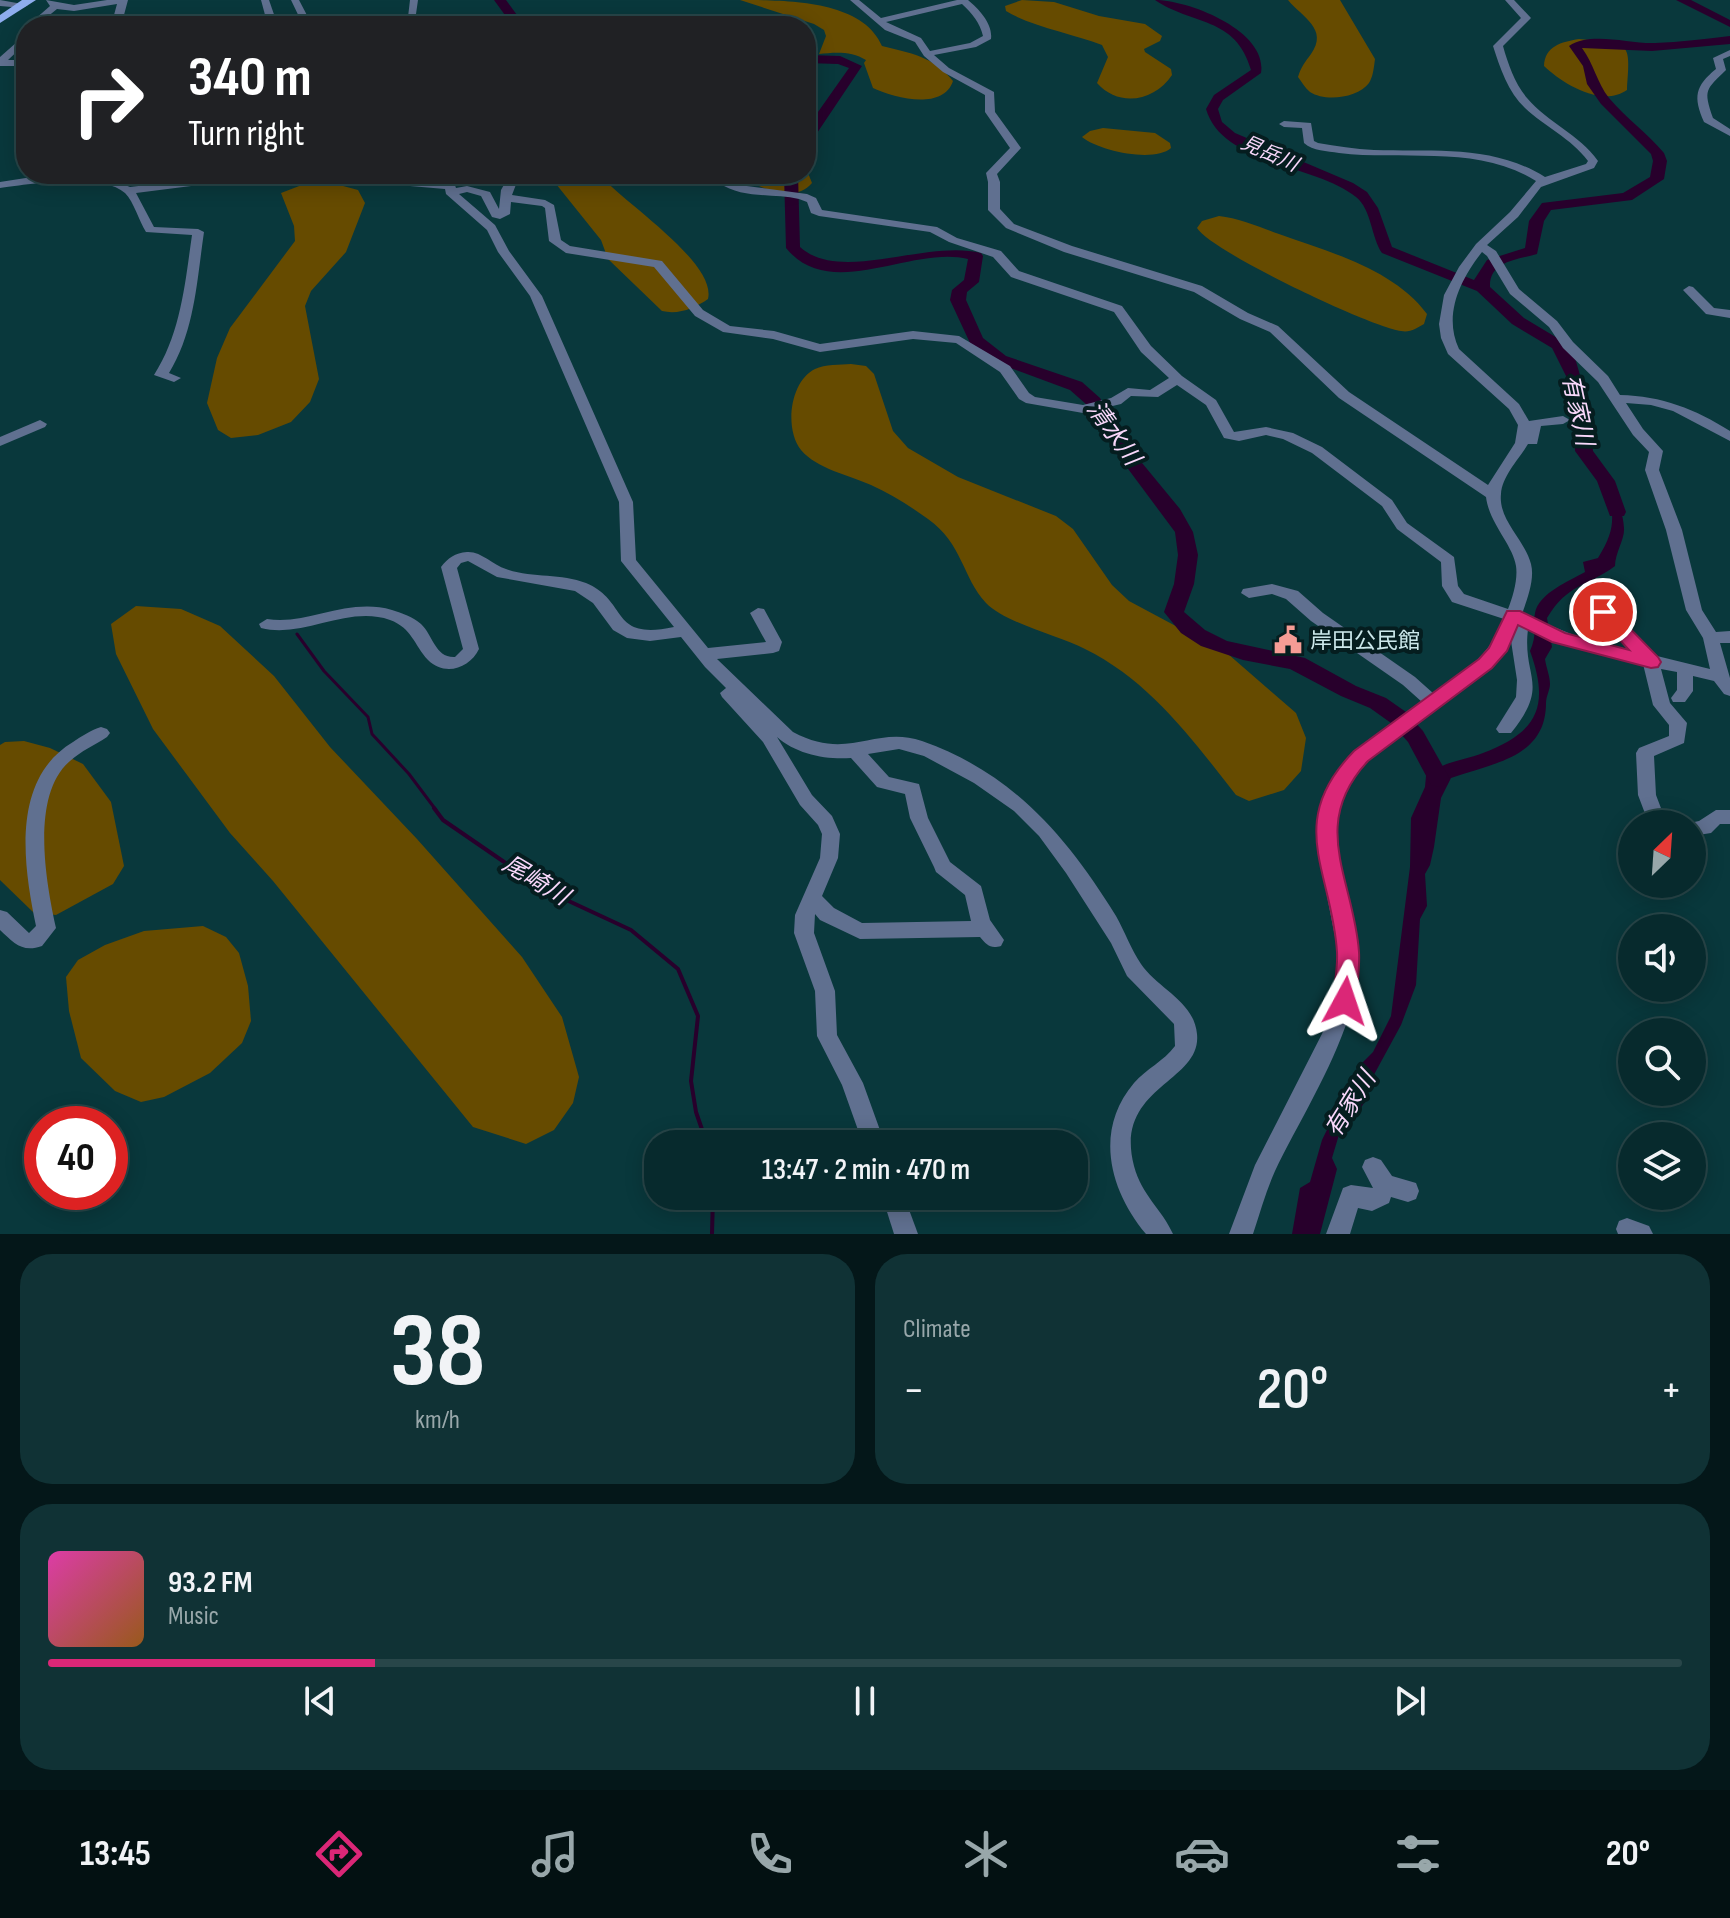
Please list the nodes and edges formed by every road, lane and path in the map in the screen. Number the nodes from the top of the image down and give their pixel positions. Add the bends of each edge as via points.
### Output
1 (124, 0) edge
2 (854, 0) edge
3 (963, 0) edge
4 (1509, 0) edge
5 (27, 2) edge
6 (0, 3) edge
7 (52, 3) edge
8 (0, 20) edge
9 (878, 21) junction
10 (16, 48) edge
11 (1730, 53) edge
12 (927, 54) junction
13 (0, 62) edge
14 (1284, 124) dead end
15 (1730, 133) edge
16 (1544, 181) junction
17 (113, 184) edge
18 (149, 184) edge
19 (420, 184) edge
20 (448, 184) edge
21 (510, 184) edge
22 (726, 184) edge
23 (129, 191) junction
24 (507, 198) junction
25 (1480, 246) junction
26 (1689, 290) dead end
27 (1730, 314) edge
28 (174, 378) dead end
29 (1177, 379) junction
30 (1618, 399) junction
31 (1563, 420) dead end
32 (40, 424) dead end
33 (1730, 437) edge
34 (0, 442) edge
35 (1522, 443) junction
36 (1493, 495) junction
37 (1591, 588) dead end
38 (1249, 593) dead end
39 (758, 613) dead end
40 (1520, 620) junction
41 (267, 624) dead end
42 (684, 630) junction
43 (1730, 637) edge
44 (1711, 638) junction
45 (1656, 656) junction
46 (707, 658) junction
47 (1678, 669) junction
48 (1724, 673) edge
49 (1679, 698) dead end
50 (1433, 703) junction
51 (1505, 729) dead end
52 (101, 733) dead end
53 (855, 751) junction
54 (1653, 810) edge
55 (1730, 817) edge
56 (1706, 826) edge
57 (812, 898) junction
58 (0, 918) edge
59 (869, 1130) edge
60 (1408, 1191) dead end
61 (898, 1210) edge
62 (906, 1234) edge
63 (1161, 1234) edge
64 (1241, 1234) edge
65 (1338, 1234) edge

1 - 7 street via 74,8
2 - 9 street
3 - 9 street
3 - 12 street via 988,29 988,37
4 - 16 street via 1526,18 1498,46 1511,80 1528,106 1593,161 1586,169
5 - 6 street
5 - 8 main road
9 - 12 street via 913,36
10 - 13 street
11 - 15 street via 1718,58 1721,70 1705,83 1702,101 1708,120
12 - 36 street via 990,94 990,112 1016,148 991,173 994,210 1002,220 1068,249 1198,289 1274,329 1344,395
14 - 16 street via 1307,125 1309,143 1315,146 1481,158 1524,167
16 - 25 street
17 - 23 street
18 - 23 street
19 - 20 street
20 - 24 street via 486,194 500,216
20 - 42 street via 464,208 491,227 502,250 538,293 542,315 626,502 629,561
21 - 24 street
22 - 29 street via 812,200 819,213 933,229 997,254 1015,274 1118,309 1146,349
23 - 28 street via 150,230 198,232 188,304 161,375
24 - 29 street via 550,207 555,241 566,249 658,264 699,313 727,329 820,348 913,335 959,340 1005,369 1024,396 1083,409 1116,401 1128,392 1160,391
25 - 30 street via 1514,291 1561,332
25 - 35 street via 1445,314 1445,339 1514,407 1525,425
26 - 27 street via 1710,311
29 - 40 street via 1211,403 1229,435 1276,432 1317,450 1387,503 1402,526 1449,560 1450,586 1458,598
30 - 33 street via 1668,403
30 - 44 street via 1656,451 1652,470 1694,610
31 - 35 street via 1535,423 1532,444
32 - 34 street
35 - 36 street
36 - 40 street via 1524,565
37 - 45 street via 1588,592 1606,615
38 - 50 street via 1272,589 1292,595
39 - 46 street via 773,647
40 - 45 street via 1559,637
40 - 50 street via 1492,658
40 - 51 street via 1518,644 1528,681
41 - 42 street via 388,613 412,625 435,657 458,663 471,649 449,567 469,556 502,573 585,589 627,631 665,635
42 - 46 street
43 - 44 street
44 - 48 street
45 - 47 street
45 - 54 street via 1662,705 1679,731 1678,739 1645,753
46 - 53 street via 801,745 826,752
46 - 57 street via 711,675 769,738 806,800 826,821 832,846
47 - 48 street
47 - 49 street via 1685,691
50 - 64 street via 1345,772 1328,808 1327,850 1348,952 1345,1001 1263,1172
52 - 58 street via 62,757 40,792 35,859 46,928 35,940 25,941
53 - 57 street via 883,782 913,789 919,818 943,867 976,895 989,934 860,931 827,914
53 - 63 street via 890,743 915,745 1020,806 1043,828 1100,908 1134,971 1185,1025 1187,1038 1178,1060 1141,1089 1120,1133 1119,1159 1128,1189
55 - 56 street via 1716,817
57 - 59 street via 804,933 825,991 827,1036
60 - 65 street via 1379,1176 1381,1195 1372,1200 1351,1196
61 - 62 street

